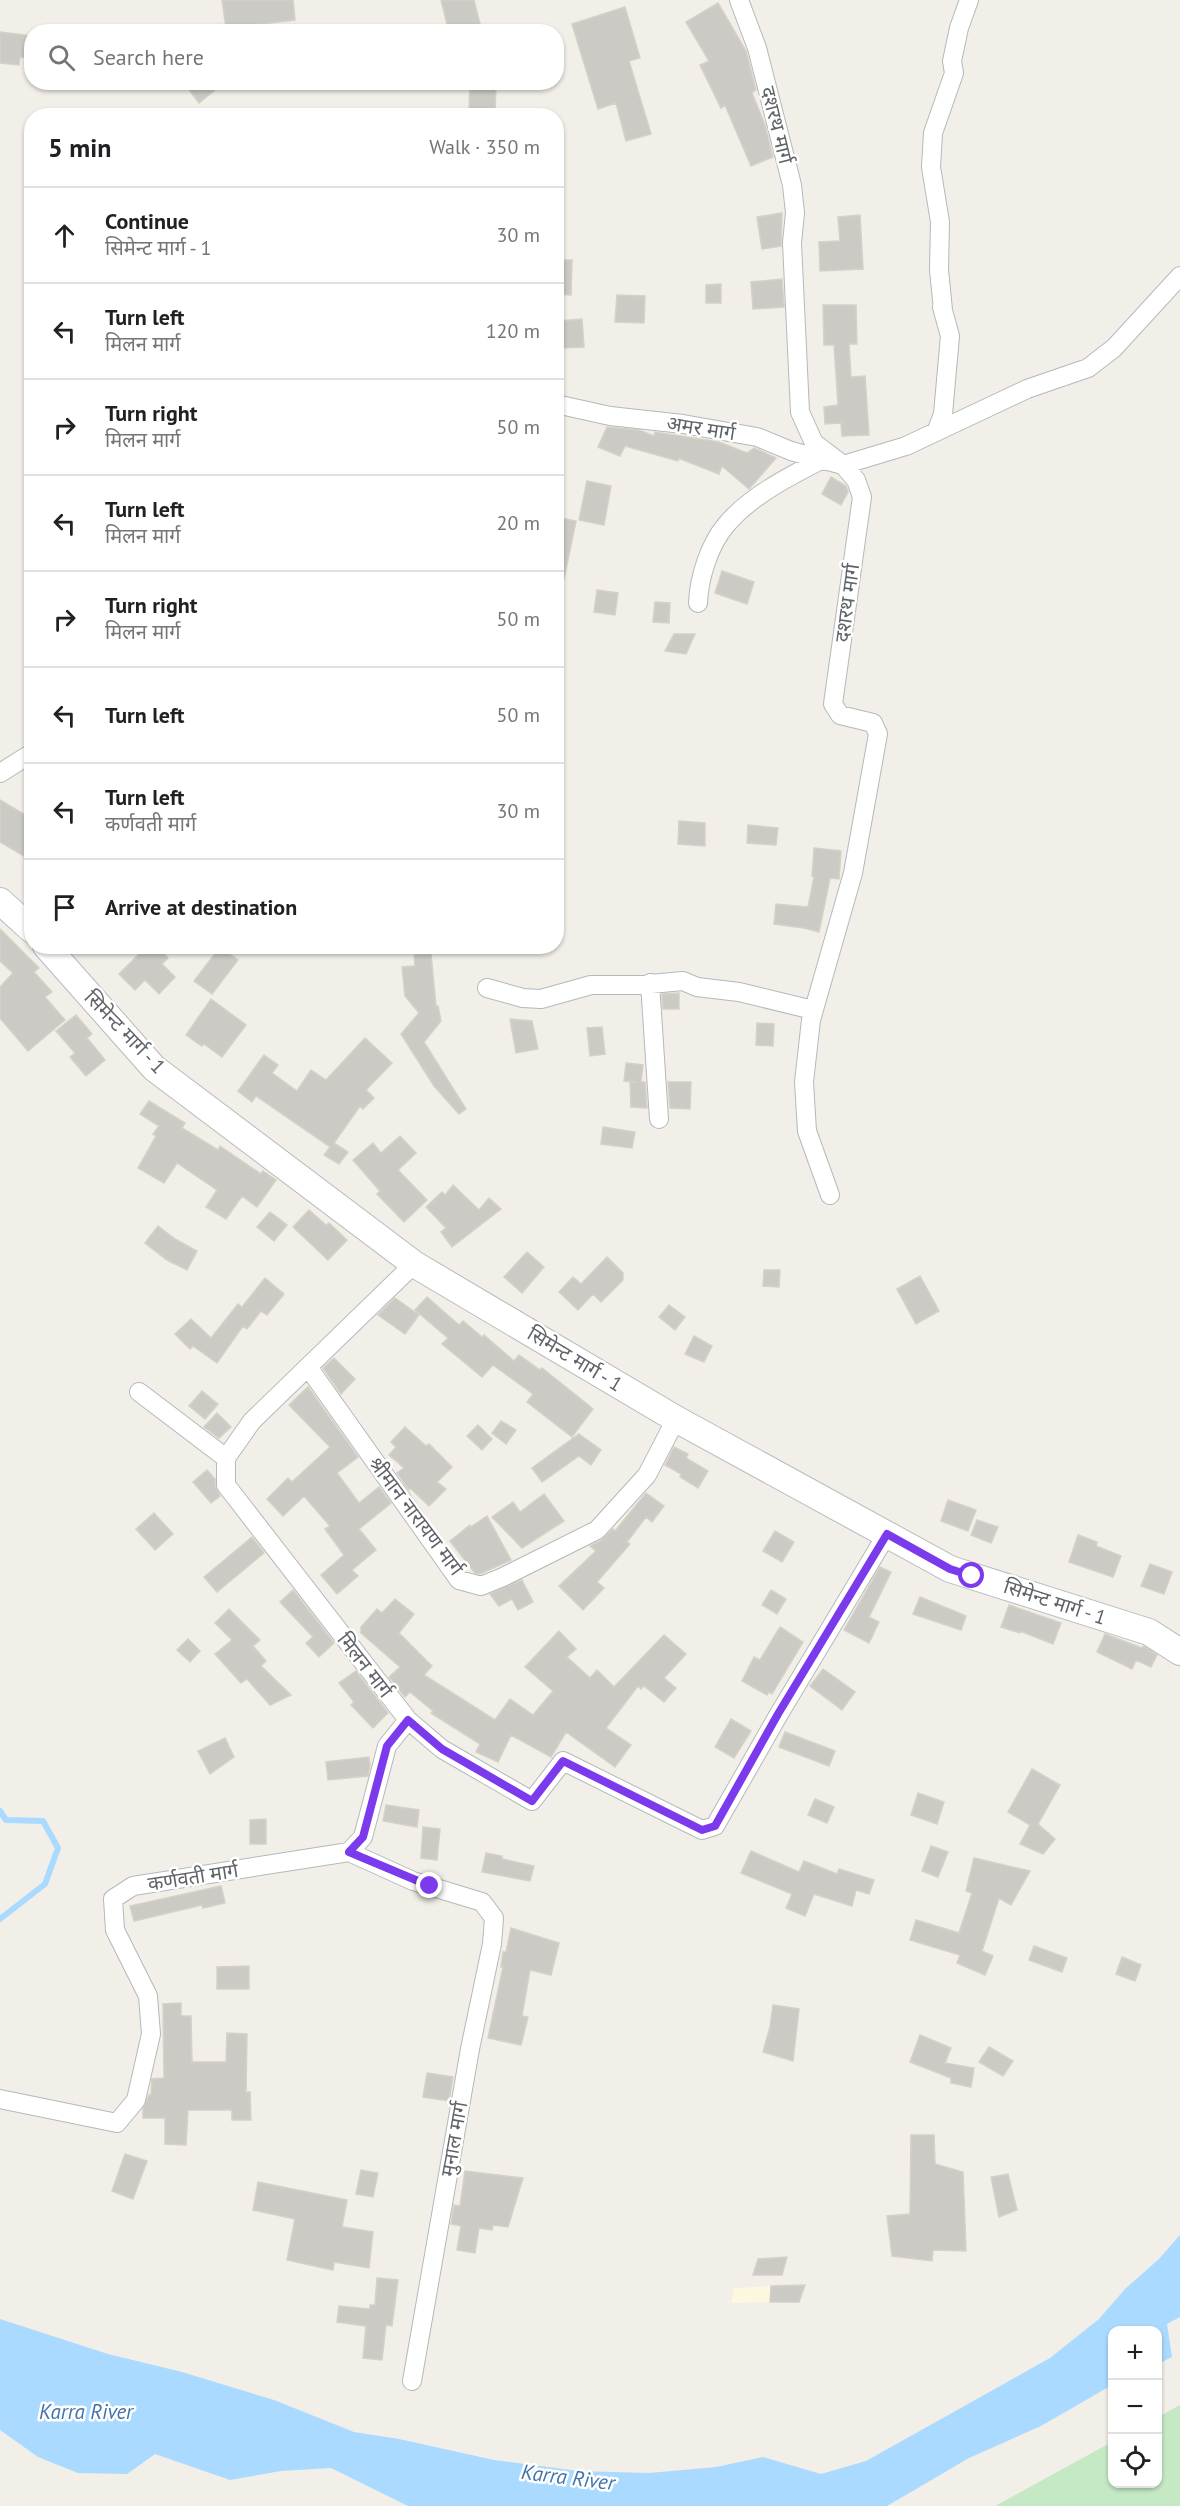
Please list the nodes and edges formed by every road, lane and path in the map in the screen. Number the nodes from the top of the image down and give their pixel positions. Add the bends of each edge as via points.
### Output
1 (739, 0) edge
2 (969, 0) edge
3 (1180, 276) edge
4 (564, 406) edge
5 (937, 430) junction
6 (823, 459) junction
7 (843, 465) junction
8 (698, 603) dead end
9 (24, 758) edge
10 (0, 773) edge
11 (0, 901) edge
12 (24, 923) edge
13 (53, 954) edge
14 (651, 983) junction
15 (487, 988) dead end
16 (813, 1010) junction
17 (659, 1119) dead end
18 (830, 1195) dead end
19 (414, 1264) junction
20 (308, 1367) junction
21 (139, 1392) dead end
22 (676, 1419) junction
23 (226, 1458) junction
24 (887, 1534) junction
25 (1180, 1652) edge
26 (408, 1720) junction
27 (349, 1852) junction
28 (0, 2099) edge
29 (412, 2381) dead end

1 - 7 street, दशरथ मार्ग via 757,48 792,185 800,412 814,443
2 - 5 street via 952,61 954,73 932,140 930,167 940,222 942,308 950,336 943,414
3 - 5 street via 1114,348 1088,368 1027,389
4 - 6 street, अमर मार्ग via 757,437
5 - 7 street via 906,446
6 - 7 street, अमर मार्ग
6 - 8 street via 753,501 725,525 699,584
7 - 16 street, दशरथ मार्ग via 856,480 862,497 833,704 840,715 873,723 878,734 853,873
9 - 10 street
11 - 12 street
13 - 19 street, सिमेन्ट मार्ग - 1 via 154,1068
14 - 15 street via 591,985 542,999
14 - 16 street via 683,981
14 - 17 street
16 - 18 street, दशरथ मार्ग via 804,1082 807,1131
19 - 20 street
19 - 22 street, सिमेन्ट मार्ग - 1
20 - 22 street, श्रीमान नारायण मार्ग via 459,1580 481,1586 597,1530 647,1475
20 - 23 street via 252,1421
21 - 23 street
22 - 24 street, सिमेन्ट मार्ग - 1
23 - 26 street, मिलन मार्ग via 226,1485
24 - 25 street, सिमेन्ट मार्ग - 1 via 950,1569 1149,1632
24 - 26 street, मिलन मार्ग via 715,1826 702,1830 563,1761 532,1801 442,1749
26 - 27 street via 387,1746 363,1837
27 - 28 street, कर्णवती मार्ग via 134,1886 113,1899 115,1930 148,1996 152,2034 136,2100 117,2123
27 - 29 street, मुनाल मार्ग via 413,1881 482,1902 494,1918

